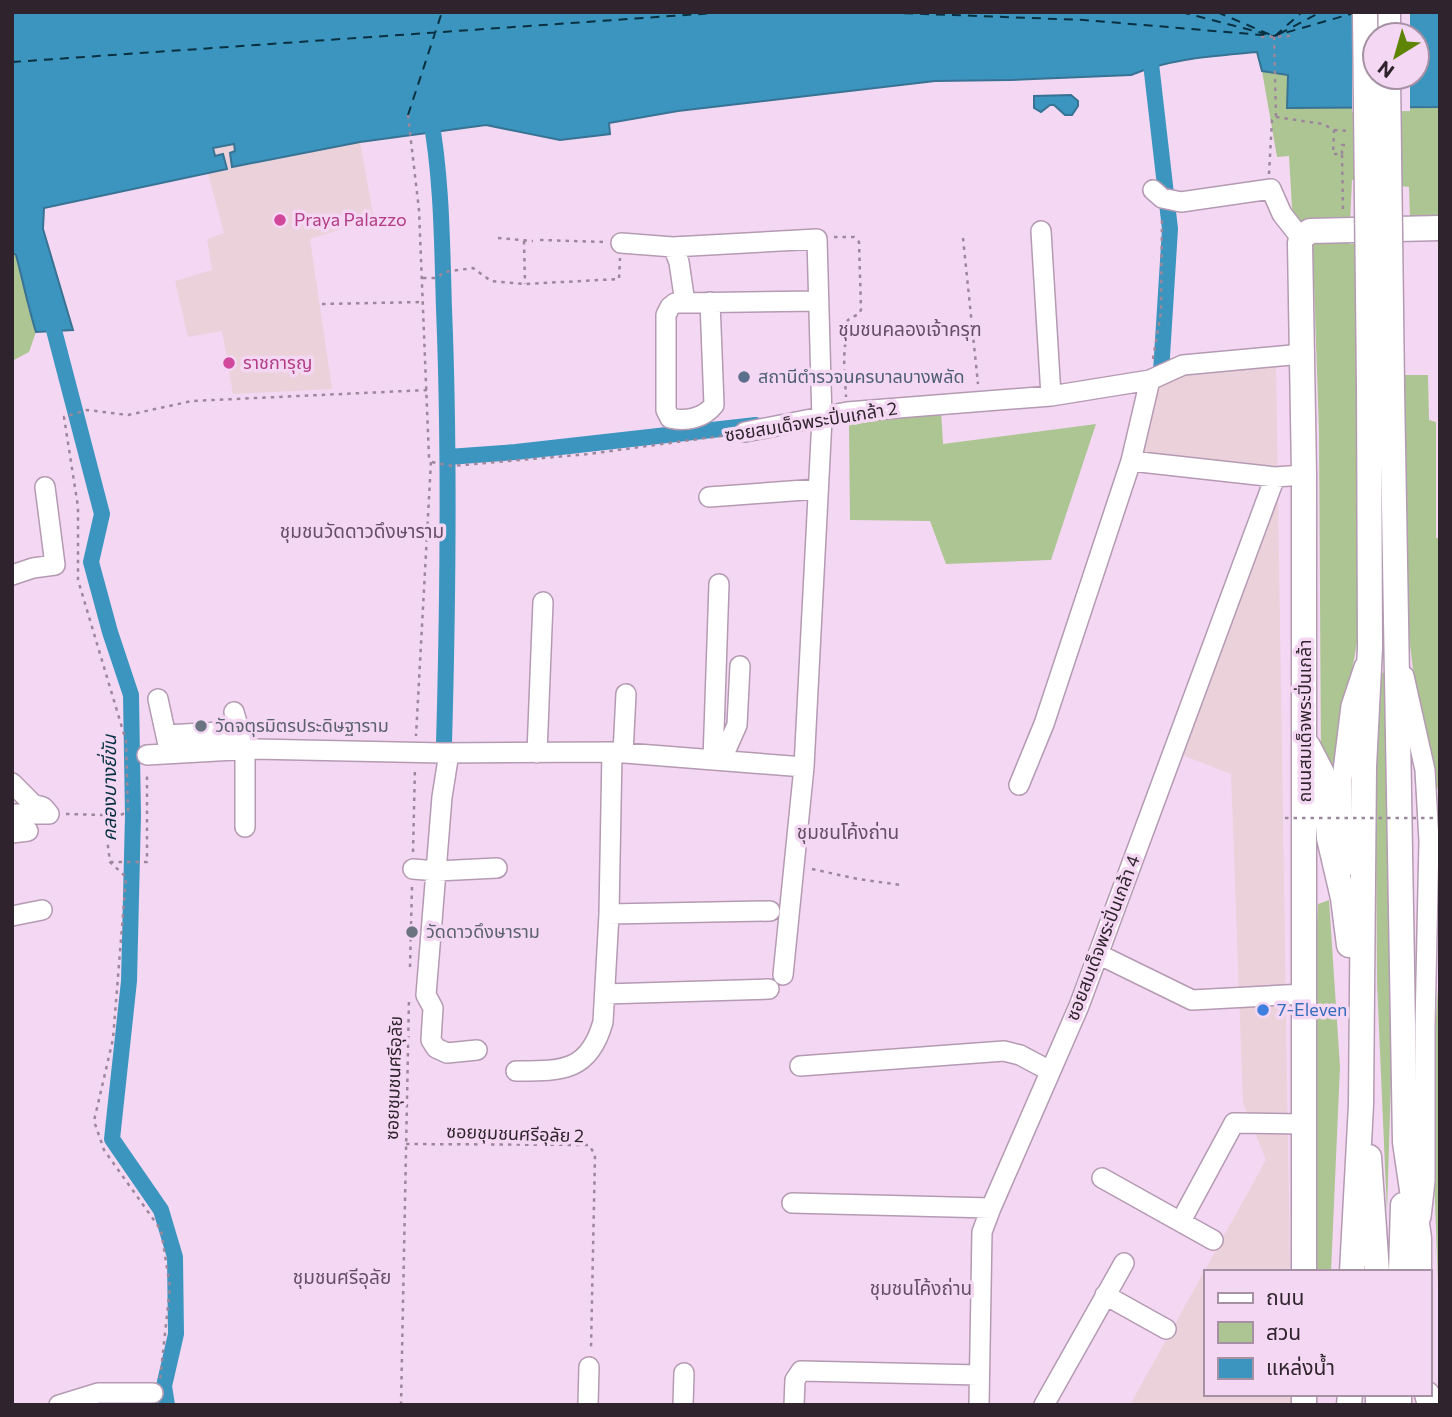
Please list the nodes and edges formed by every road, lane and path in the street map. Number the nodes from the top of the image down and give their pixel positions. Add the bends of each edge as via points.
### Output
1 (1365, 12) edge
2 (1274, 36) junction
3 (1294, 36) dead end
4 (1261, 37) dead end
5 (1388, 91) edge
6 (408, 115) dead end
7 (1276, 117) junction
8 (1271, 189) junction
9 (1157, 194) joint
10 (1343, 216) dead end
11 (1440, 228) edge
12 (1041, 231) dead end
13 (963, 237) dead end
14 (498, 238) dead end
15 (1301, 238) junction
16 (817, 239) junction
17 (540, 240) dead end
18 (524, 241) junction
19 (533, 241) dead end
20 (621, 243) junction
21 (673, 247) junction
22 (423, 278) junction
23 (525, 284) junction
24 (818, 301) junction
25 (424, 302) junction
26 (710, 302) junction
27 (685, 303) junction
28 (322, 304) dead end
29 (1302, 354) junction
30 (1150, 380) junction
31 (1381, 388) junction
32 (427, 390) junction
33 (1051, 396) junction
34 (979, 401) junction
35 (847, 412) junction
36 (822, 419) junction
37 (745, 432) joint
38 (1131, 461) junction
39 (432, 462) junction
40 (1304, 475) junction
41 (1275, 477) junction
42 (45, 487) dead end
43 (818, 489) junction
44 (709, 497) dead end
45 (12, 575) edge
46 (719, 584) dead end
47 (543, 602) dead end
48 (1395, 637) junction
49 (1370, 648) junction
50 (740, 666) dead end
51 (625, 694) dead end
52 (158, 699) dead end
53 (240, 731) junction
54 (1305, 739) junction
55 (168, 744) junction
56 (415, 752) junction
57 (449, 753) junction
58 (537, 753) junction
59 (617, 753) junction
60 (147, 755) joint
61 (719, 760) junction
62 (804, 767) junction
63 (12, 783) edge
64 (1019, 785) dead end
65 (12, 814) edge
66 (49, 814) junction
67 (1286, 818) dead end
68 (1440, 818) edge
69 (105, 821) junction
70 (246, 827) dead end
71 (110, 863) junction
72 (795, 865) junction
73 (413, 869) junction
74 (497, 869) dead end
75 (437, 871) junction
76 (901, 884) dead end
77 (1343, 898) junction
78 (42, 911) dead end
79 (770, 911) dead end
80 (608, 914) junction
81 (12, 916) edge
82 (1098, 954) junction
83 (410, 979) dead end
84 (409, 993) dead end
85 (605, 994) junction
86 (1304, 994) junction
87 (1361, 1023) junction
88 (477, 1050) dead end
89 (800, 1066) dead end
90 (1050, 1071) junction
91 (516, 1072) dead end
92 (1362, 1105) junction
93 (1303, 1124) junction
94 (1405, 1142) junction
95 (405, 1144) junction
96 (1102, 1178) dead end
97 (792, 1203) dead end
98 (990, 1208) junction
99 (1181, 1222) junction
100 (1419, 1238) junction
101 (1213, 1240) dead end
102 (1124, 1263) dead end
103 (1304, 1270) edge
104 (1352, 1270) edge
105 (1377, 1270) edge
106 (1401, 1270) edge
107 (1419, 1270) edge
108 (1105, 1295) junction
109 (1166, 1329) dead end
110 (590, 1358) joint
111 (684, 1373) dead end
112 (979, 1375) junction
113 (157, 1386) joint
114 (59, 1405) edge
115 (401, 1405) edge
116 (588, 1405) edge
117 (683, 1405) edge
118 (794, 1405) edge
119 (979, 1405) edge
120 (1044, 1405) edge

1 - 31 main road, bridge
2 - 3 path
2 - 4 path
2 - 7 path
5 - 31 main road, bridge
6 - 22 path
7 - 8 path via 1268,169
7 - 10 path via 1310,121 1334,130 1334,154 1342,154
8 - 9 street via 1181,202
8 - 15 street via 1282,214
9 - 30 path via 1161,312
11 - 15 main road via 1311,231
12 - 33 street
13 - 34 path
14 - 18 path
15 - 29 main road, ถนนสมเด็จพระปิ่นเกล้า
16 - 21 street
16 - 24 street
16 - 35 path via 853,237 859,242 861,309 847,323
17 - 20 path
18 - 19 path
18 - 23 path
20 - 21 street
20 - 23 path via 619,279
21 - 27 street
22 - 23 path via 473,268 491,281
22 - 25 path
24 - 26 street
24 - 36 street
25 - 28 path
25 - 32 path
26 - 27 street
26 - 27 street via 715,405 703,415 681,421 670,418 666,410 666,315 676,303
29 - 30 street, ซอยสมเด็จพระปิ่นเกล้า 2 via 1183,365
29 - 40 main road, ถนนสมเด็จพระปิ่นเกล้า
30 - 33 street, ซอยสมเด็จพระปิ่นเกล้า 2
30 - 38 street
31 - 48 main road
31 - 49 main road
32 - 39 path
32 - 69 path via 192,401 128,415 87,410 64,417 78,507 78,580 126,741 128,812
33 - 34 street, ซอยสมเด็จพระปิ่นเกล้า 2
34 - 35 street, ซอยสมเด็จพระปิ่นเกล้า 2
35 - 36 street, ซอยสมเด็จพระปิ่นเกล้า 2
36 - 37 street, ซอยสมเด็จพระปิ่นเกล้า 2
36 - 43 street
37 - 39 path, ซอยสมเด็จพระปิ่นเกล้า 2 via 589,454 452,466
38 - 41 street
38 - 64 street via 1044,724
39 - 56 path
40 - 41 street
40 - 54 main road, ถนนสมเด็จพระปิ่นเกล้า
41 - 82 street, ซอยสมเด็จพระปิ่นเกล้า 4
42 - 45 street via 55,565
43 - 44 street
43 - 62 street
46 - 61 street
47 - 58 street
48 - 94 main road
48 - 100 street via 1438,835 1439,932 1425,1026 1426,1181
49 - 77 street via 1351,706 1342,779
49 - 87 main road
50 - 61 street via 737,724
51 - 59 street
52 - 55 street
53 - 55 street
53 - 56 street
53 - 70 street
54 - 77 main road via 1322,773 1329,838
54 - 86 main road, ถนนสมเด็จพระปิ่นเกล้า
55 - 60 street
56 - 57 street
56 - 73 path
57 - 58 street
57 - 75 street
58 - 59 street
59 - 61 street
59 - 80 street
60 - 71 path via 147,862
61 - 62 street
62 - 72 street
63 - 66 street
65 - 66 street
66 - 69 path via 104,815
67 - 68 path, bridge
69 - 71 path
71 - 113 path via 125,877 113,1039 94,1121 104,1150 161,1230 170,1287
72 - 76 path
72 - 85 street via 776,982
73 - 75 street
73 - 83 path
74 - 75 street
75 - 88 street via 426,995 433,1009 431,1040 440,1052
77 - 87 main road
78 - 81 street
79 - 80 street
80 - 85 street
82 - 86 street via 1192,1000
82 - 90 street, ซอยสมเด็จพระปิ่นเกล้า 4
84 - 95 path, ซอยชุมชนศรีอุลัย
85 - 91 street via 603,1021 590,1053 569,1067
86 - 93 main road, ถนนสมเด็จพระปิ่นเกล้า
87 - 92 main road
89 - 90 street via 1004,1051
90 - 98 street, ซอยสมเด็จพระปิ่นเกล้า 4
92 - 104 main road
92 - 105 main road
93 - 99 street via 1234,1122
93 - 103 main road, ถนนสมเด็จพระปิ่นเกล้า
94 - 100 main road
94 - 106 main road
95 - 110 path, ซอยชุมชนศรีอุลัย 2 via 589,1145 595,1155
95 - 115 path, ซอยชุมชนศรีอุลัย
96 - 99 street
97 - 98 street
98 - 112 street, ซอยสมเด็จพระปิ่นเกล้า 4 via 980,1254
99 - 101 street
100 - 107 main road
102 - 108 street
108 - 109 street
108 - 120 street
110 - 116 street
111 - 117 street
112 - 118 street via 802,1371 795,1380
112 - 119 street, ซอยสมเด็จพระปิ่นเกล้า 4
113 - 114 street via 97,1394

